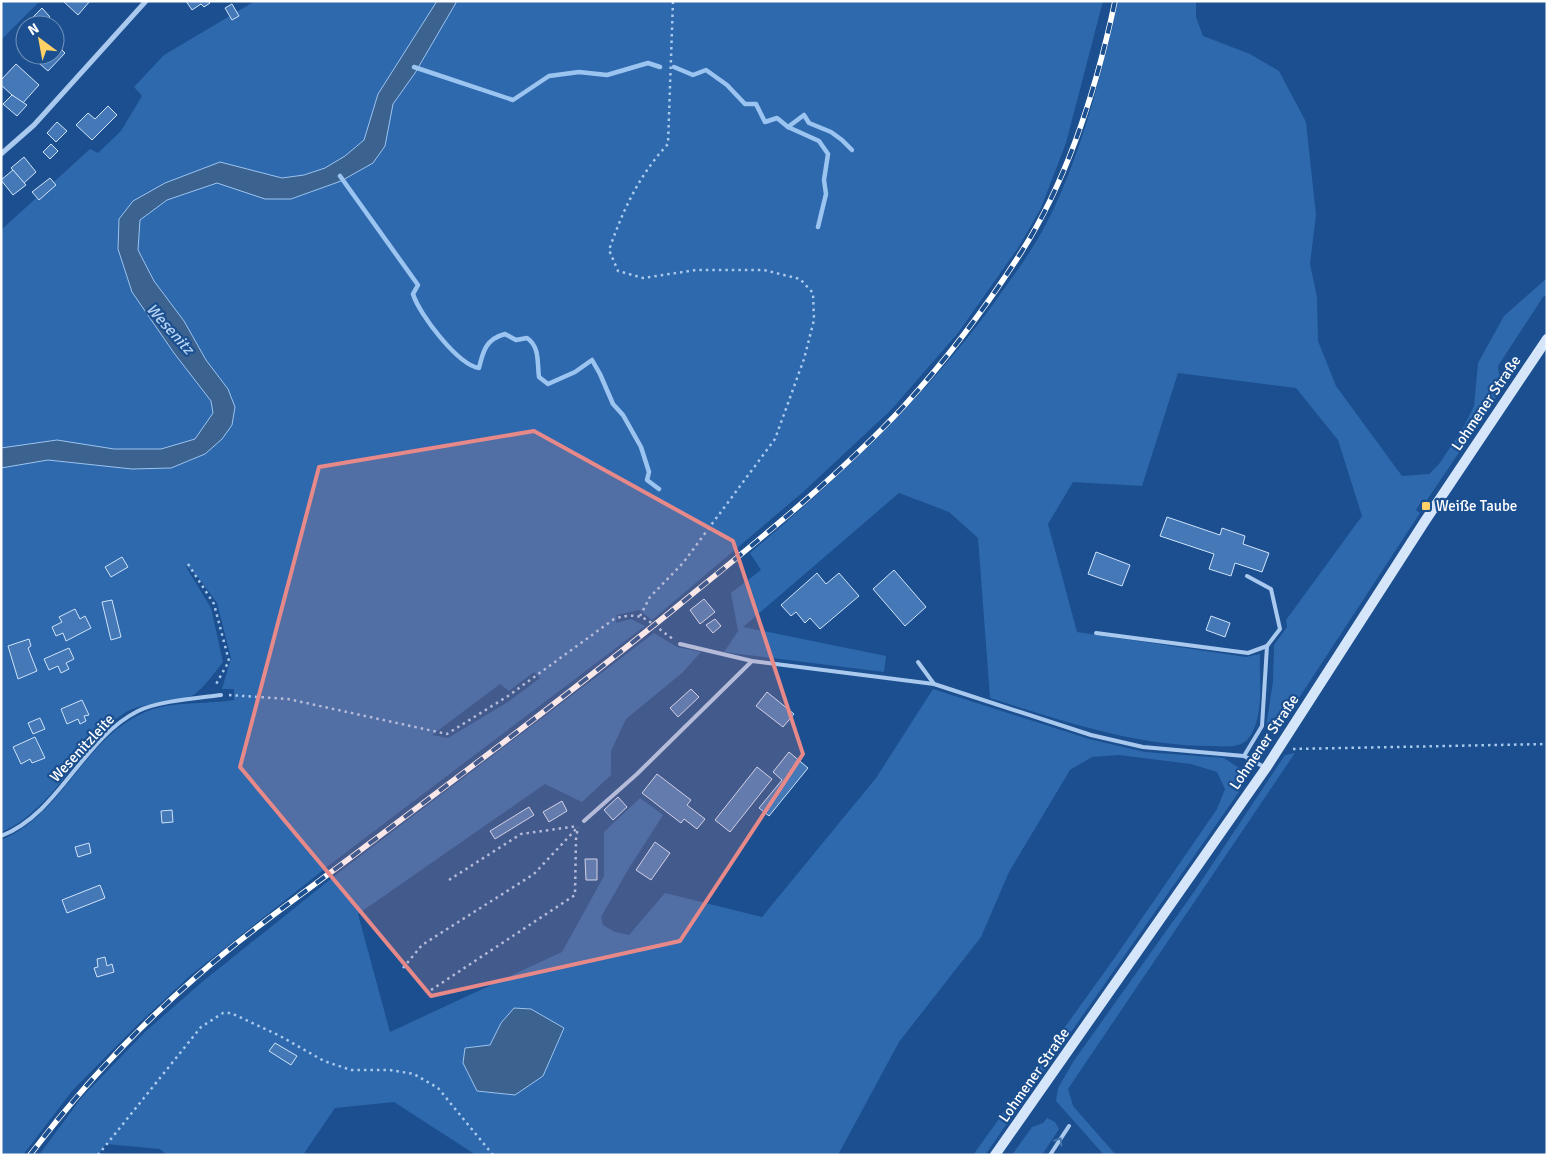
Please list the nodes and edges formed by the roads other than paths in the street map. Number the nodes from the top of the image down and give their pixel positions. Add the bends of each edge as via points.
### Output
1 (146, 1) edge
2 (1, 154) edge
3 (1547, 339) edge
4 (1247, 576) dead end
5 (1096, 633) dead end
6 (680, 644) road end
7 (1266, 646) junction
8 (752, 661) junction
9 (918, 662) dead end
10 (934, 684) junction
11 (221, 695) road end
12 (1244, 756) junction
13 (1266, 768) junction
14 (584, 821) road end
15 (1, 836) edge
16 (1069, 1126) dead end
17 (995, 1155) edge
18 (1050, 1155) edge

1 - 2 street via 34,125
3 - 13 main road, Lohmener Straße
4 - 7 lane via 1271,589 1280,629
5 - 7 lane via 1248,653
6 - 8 lane
7 - 12 lane via 1262,726
8 - 10 lane
8 - 14 lane via 637,774
9 - 10 lane
10 - 12 lane via 1092,735 1143,747
11 - 15 lane, Wesenitzleite via 140,710 124,719 100,741 47,803 16,831
12 - 13 lane
13 - 17 main road, Lohmener Straße
18 -> 16 lane

